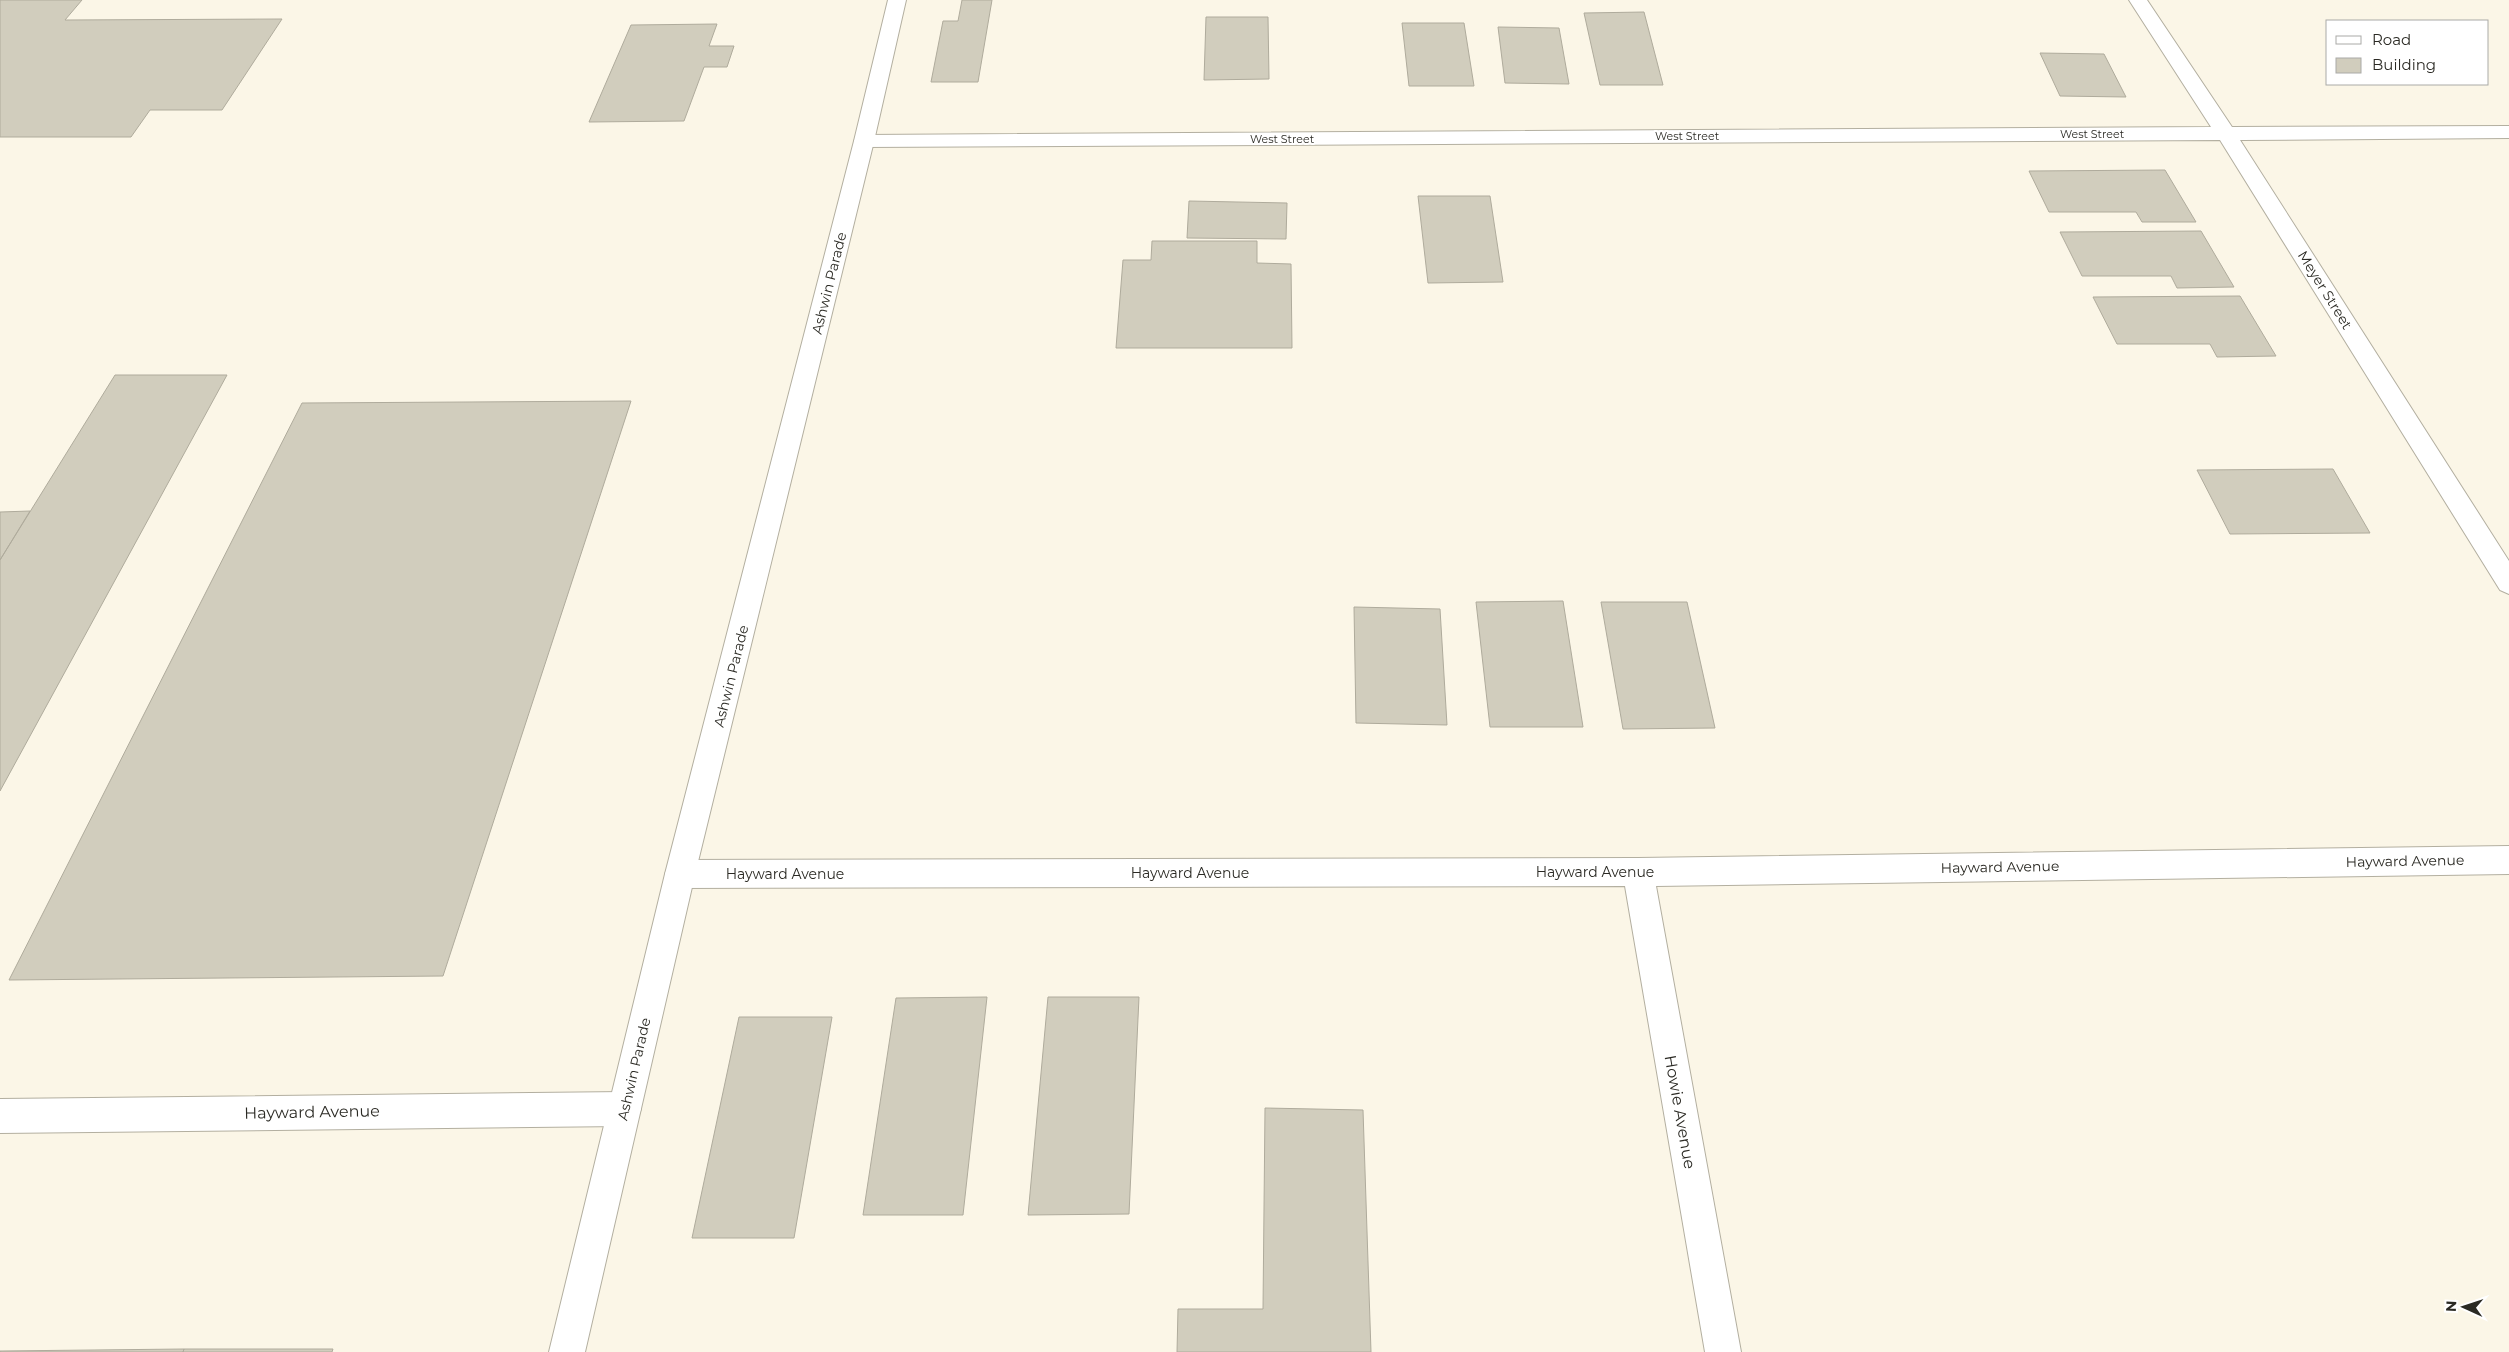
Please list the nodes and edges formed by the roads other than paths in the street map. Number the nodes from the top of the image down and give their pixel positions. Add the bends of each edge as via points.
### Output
1 (897, 0) edge
2 (2138, 0) edge
3 (2509, 132) edge
4 (2225, 133) junction
5 (864, 141) junction
6 (2509, 583) edge
7 (2509, 860) edge
8 (1638, 872) junction
9 (680, 874) junction
10 (624, 1109) junction
11 (0, 1116) edge
12 (567, 1352) edge
13 (1723, 1352) edge

1 - 5 street, Ashwin Parade
2 - 4 street, Meyer Street
3 - 4 street, West Street
4 - 5 street, West Street
4 - 6 street, Meyer Street
5 - 9 street, Ashwin Parade
7 - 8 street, Hayward Avenue
8 - 9 street, Hayward Avenue
8 - 13 street, Howie Avenue
9 - 10 street, Ashwin Parade
10 - 11 street, Hayward Avenue
10 - 12 street, Ashwin Parade

